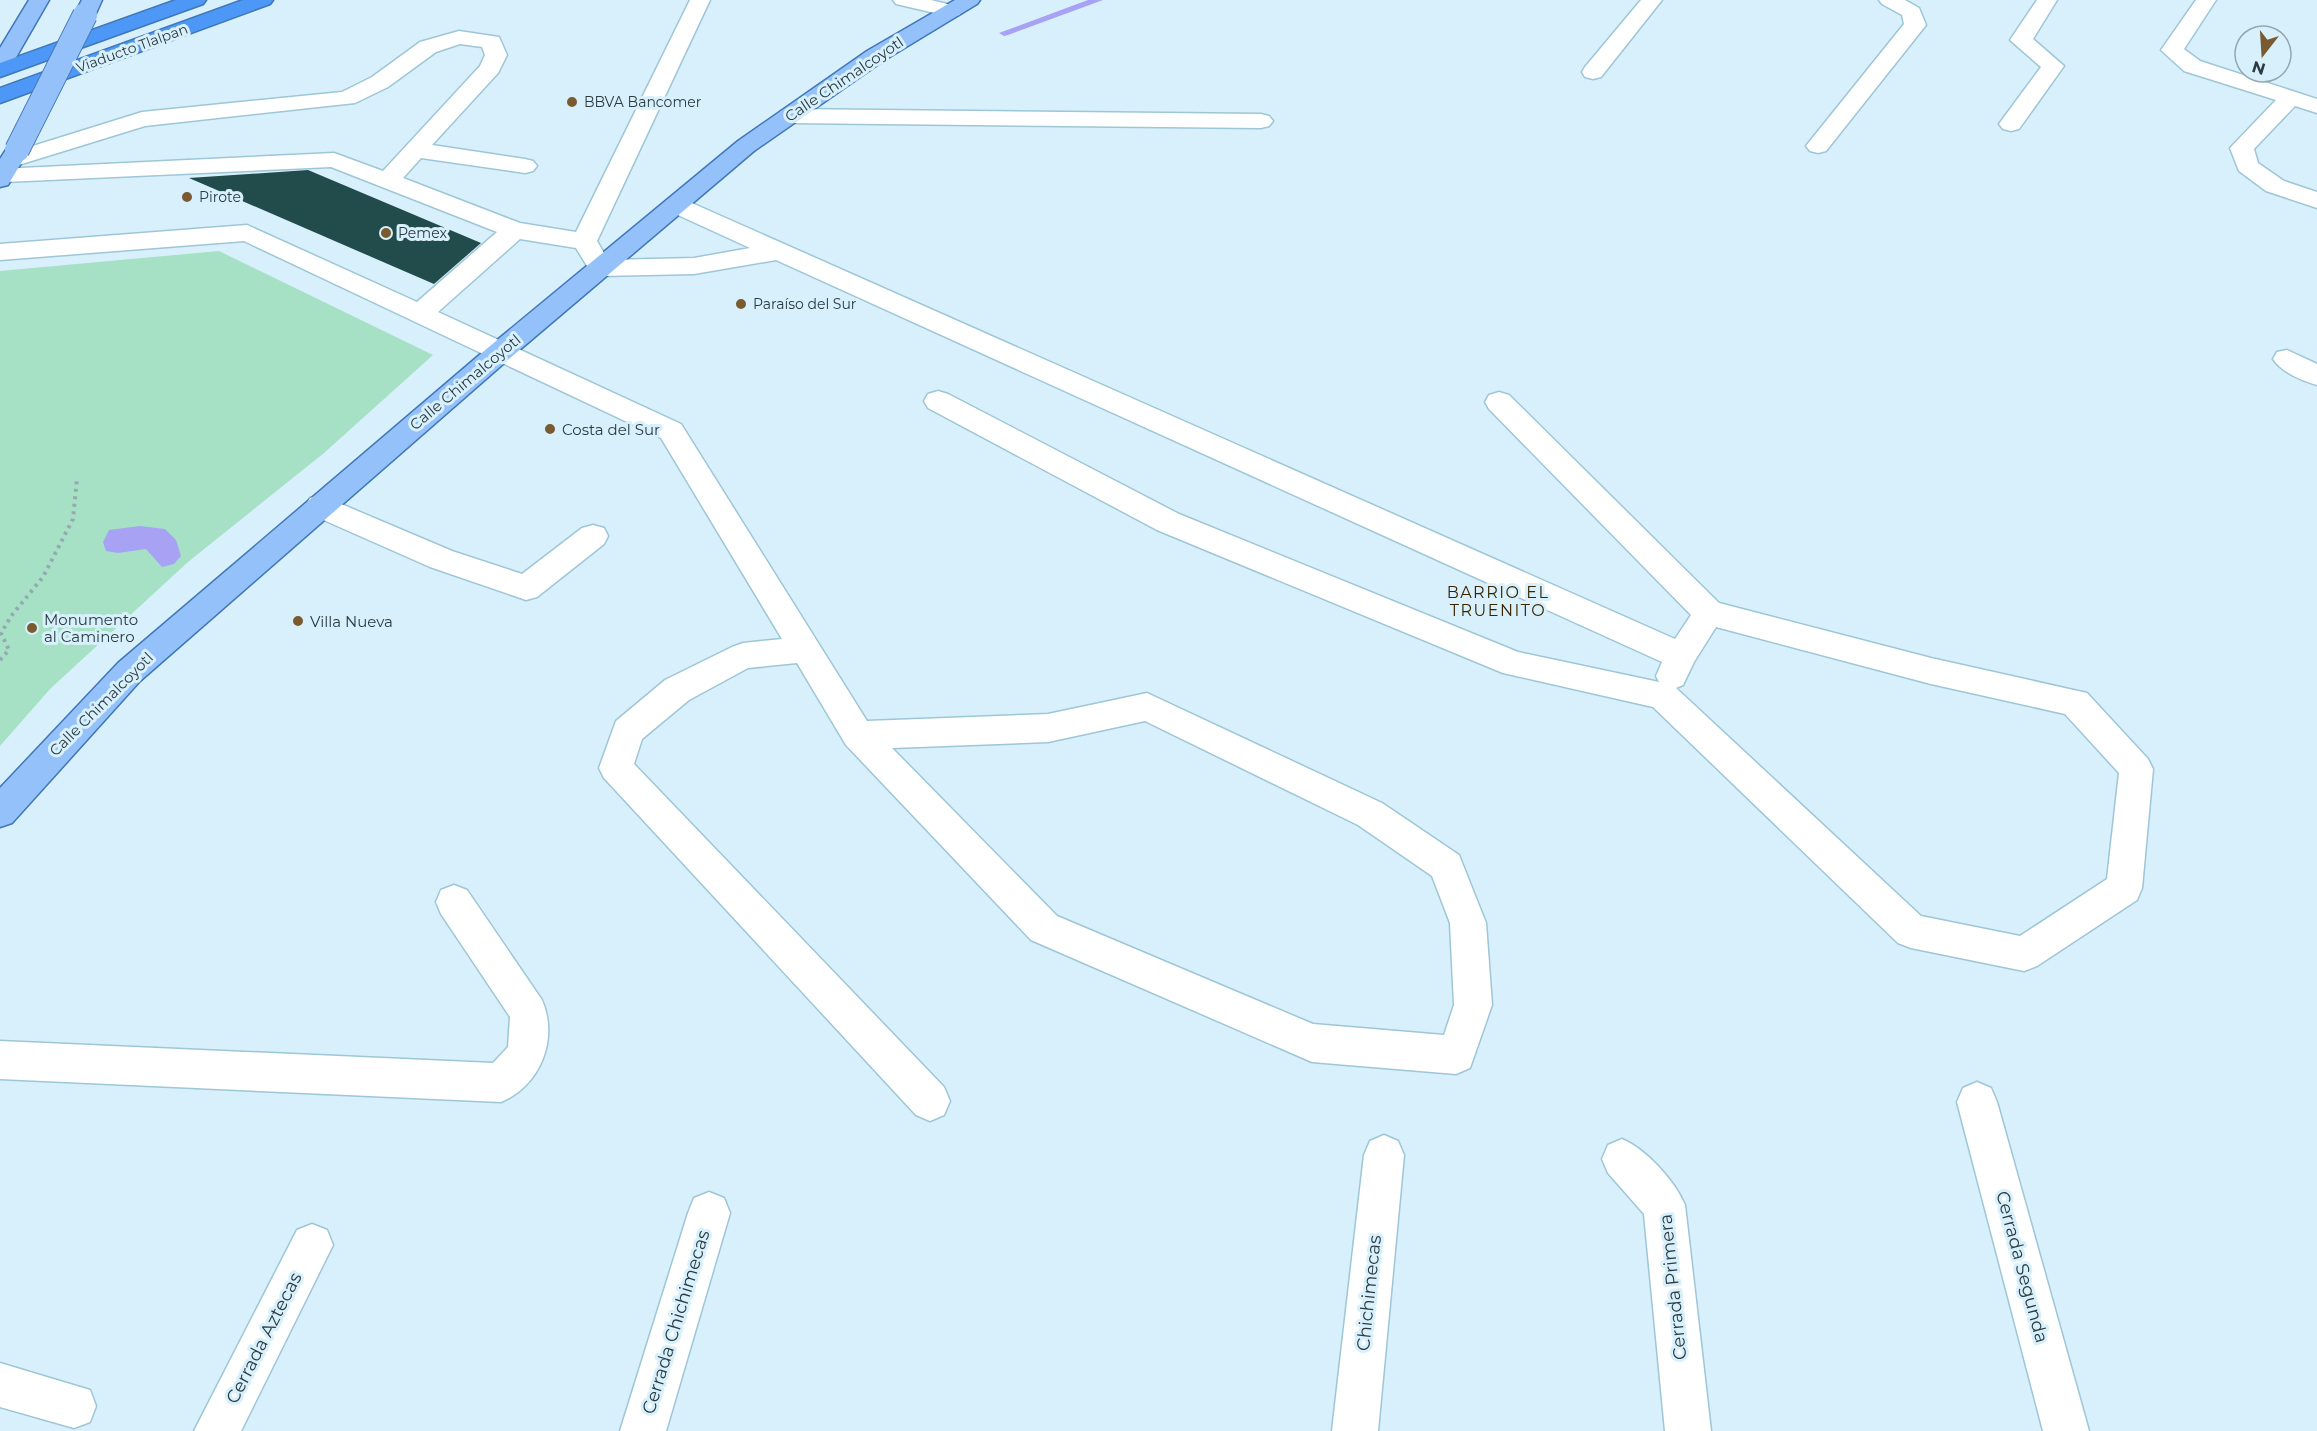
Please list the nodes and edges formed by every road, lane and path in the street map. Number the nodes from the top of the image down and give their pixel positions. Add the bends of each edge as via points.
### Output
1 (39, 0) edge
2 (196, 0) edge
3 (263, 0) edge
4 (700, 0) edge
5 (903, 0) edge
6 (1652, 0) edge
7 (1889, 0) edge
8 (2047, 0) edge
9 (2206, 0) edge
10 (91, 4) edge
11 (961, 5) edge
12 (0, 68) edge
13 (1593, 72) dead end
14 (0, 96) edge
15 (2291, 98) junction
16 (2317, 106) edge
17 (789, 116) junction
18 (1261, 121) dead end
19 (2011, 124) dead end
20 (1818, 146) dead end
21 (416, 150) junction
22 (8, 166) edge
23 (525, 166) dead end
24 (387, 181) junction
25 (2317, 201) edge
26 (676, 205) junction
27 (515, 230) junction
28 (584, 241) junction
29 (779, 251) junction
30 (0, 252) edge
31 (601, 268) junction
32 (420, 313) junction
33 (500, 351) junction
34 (2286, 359) dead end
35 (2317, 376) edge
36 (938, 401) dead end
37 (1499, 402) dead end
38 (77, 478) dead end
39 (320, 506) junction
40 (593, 536) dead end
41 (1709, 613) junction
42 (805, 649) junction
43 (1681, 656) junction
44 (0, 660) edge
45 (1663, 696) junction
46 (858, 735) junction
47 (0, 812) edge
48 (454, 902) dead end
49 (0, 1060) edge
50 (930, 1101) dead end
51 (1977, 1102) dead end
52 (1384, 1155) dead end
53 (1622, 1159) dead end
54 (709, 1213) dead end
55 (312, 1245) dead end
56 (0, 1385) edge
57 (74, 1406) dead end
58 (217, 1431) edge
59 (644, 1431) edge
60 (1355, 1431) edge
61 (1688, 1431) edge
62 (2066, 1431) edge

1 - 12 main road
2 - 12 highway
3 - 14 highway, Viaducto Tlalpan
4 - 28 street
5 - 11 street
6 - 13 street
7 - 20 street via 1912,12 1915,25
8 - 19 street via 2021,40 2053,66
9 - 15 street via 2172,50 2192,66
10 - 22 main road, bridge
11 - 17 main road, Calle Chimalcoyotl via 875,56
15 - 16 street
15 - 25 street via 2242,148 2247,166 2275,186
17 - 18 street
17 - 26 main road, Calle Chimalcoyotl via 746,146
21 - 22 street via 490,68 496,55 491,42 459,36 428,47 380,82 347,98 142,119
21 - 23 street
21 - 24 street
22 - 24 street via 334,160
24 - 27 street
26 - 29 street
26 - 31 main road, Calle Chimalcoyotl
27 - 28 street
27 - 32 street
28 - 31 street
29 - 31 street via 694,266
29 - 43 street
30 - 32 street via 247,233
31 - 33 main road, Calle Chimalcoyotl
32 - 33 street
33 - 39 main road, Calle Chimalcoyotl
33 - 42 street via 671,431
34 - 35 street
36 - 45 street via 1168,522 1503,659
37 - 41 street
38 - 44 path via 73,519 42,577 1,633 9,650
39 - 40 street via 441,560 526,588
39 - 47 main road, Calle Chimalcoyotl via 129,672
41 - 43 street
41 - 45 street via 1931,671 2074,703 2136,769 2124,888 2024,954 1911,931
42 - 46 street
42 - 50 street via 743,656 677,690 628,731 616,768
43 - 45 street
46 - 46 street via 1048,728 1146,707 1370,814 1446,866 1468,923 1473,1005 1456,1054 1312,1043 1044,927
48 - 49 street via 530,1013 527,1055 501,1083
51 - 62 street, Cerrada Segunda
52 - 60 street, Chichimecas
53 - 61 street, Cerrada Primera via 1664,1205
54 - 59 street, Cerrada Chichimecas
55 - 58 street, Cerrada Aztecas
56 - 57 street

